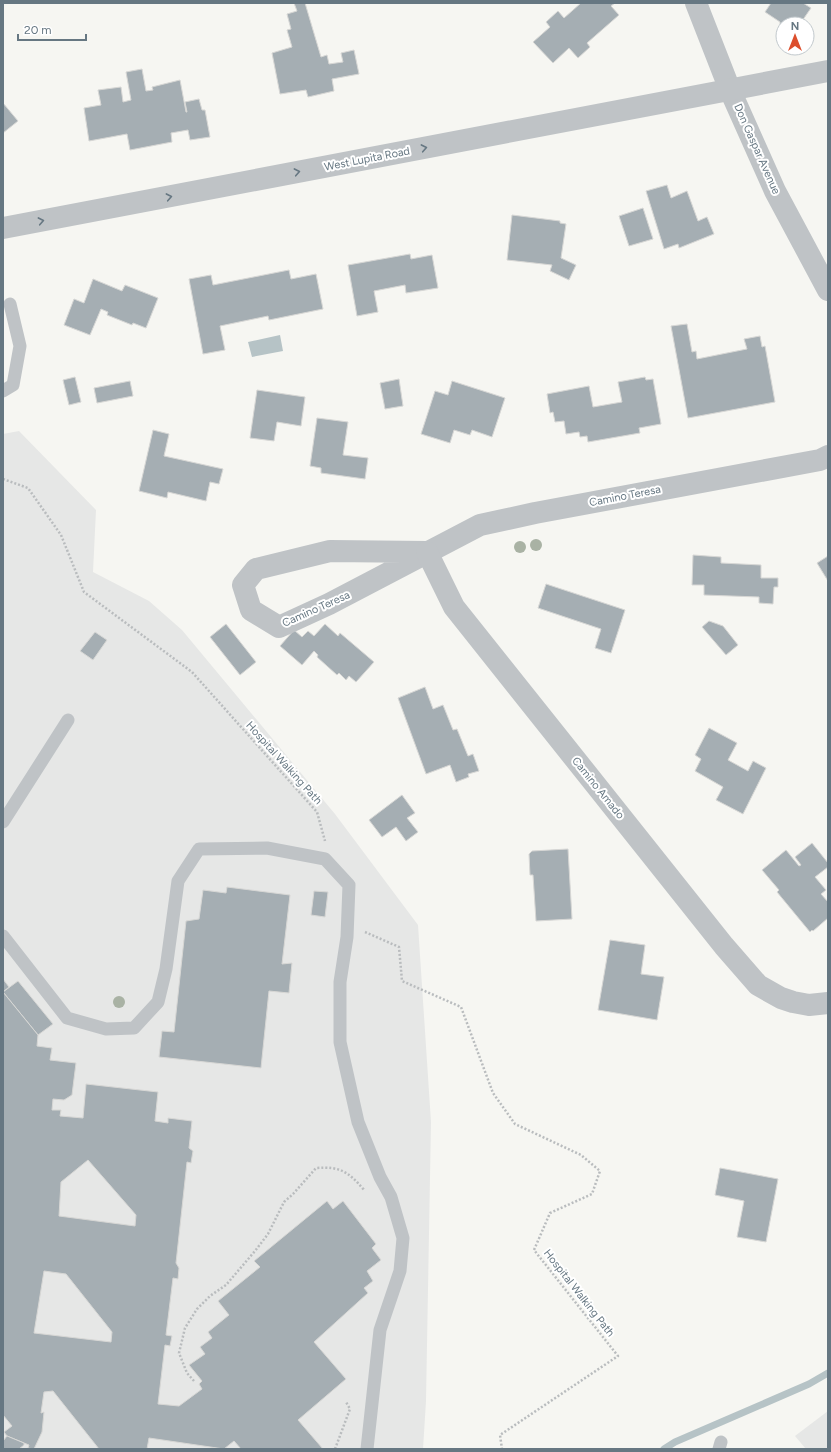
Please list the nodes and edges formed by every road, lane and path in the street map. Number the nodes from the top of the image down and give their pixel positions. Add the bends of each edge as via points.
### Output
1 (696, 3) edge
2 (828, 71) edge
3 (730, 90) junction
4 (3, 228) edge
5 (828, 290) edge
6 (10, 304) dead end
7 (3, 391) edge
8 (828, 456) edge
9 (3, 479) edge
10 (427, 552) junction
11 (68, 720) dead end
12 (3, 822) edge
13 (327, 848) dead end
14 (359, 930) dead end
15 (3, 936) edge
16 (828, 1002) edge
17 (380, 1177) junction
18 (194, 1381) dead end
19 (346, 1402) dead end
20 (335, 1449) edge
21 (367, 1449) edge
22 (502, 1449) edge

1 - 3 street, Don Gaspar Avenue
2 - 3 street, West Lupita Road
4 -> 3 street, West Lupita Road
3 - 5 street, Don Gaspar Avenue via 775,191
6 - 7 lane via 20,346 13,385
8 - 10 street, Camino Teresa via 820,460 480,525
9 - 13 path, Hospital Walking Path via 28,488 62,535 84,592 192,672 317,812
10 - 10 street, Camino Teresa via 330,551 256,569 243,585 251,610 279,627 329,604
10 - 16 street, Camino Amado via 454,607 724,946 758,985 793,1002 809,1005
11 - 12 lane
14 - 22 path, Hospital Walking Path via 399,947 402,980 461,1007 493,1093 515,1124 581,1155 600,1171 592,1194 550,1214 534,1250 618,1356 500,1435
15 - 17 lane via 67,1018 106,1029 134,1028 158,1002 166,969 178,880 199,849 267,848 325,858 349,885 340,982 340,1042 358,1122
17 - 18 path via 364,1190 354,1178 342,1171 329,1167 316,1168 284,1202 268,1234 255,1251 226,1285 197,1309 184,1328 179,1352 187,1373
17 - 21 lane via 391,1197 403,1238 400,1271 380,1330
19 - 20 path via 350,1409

